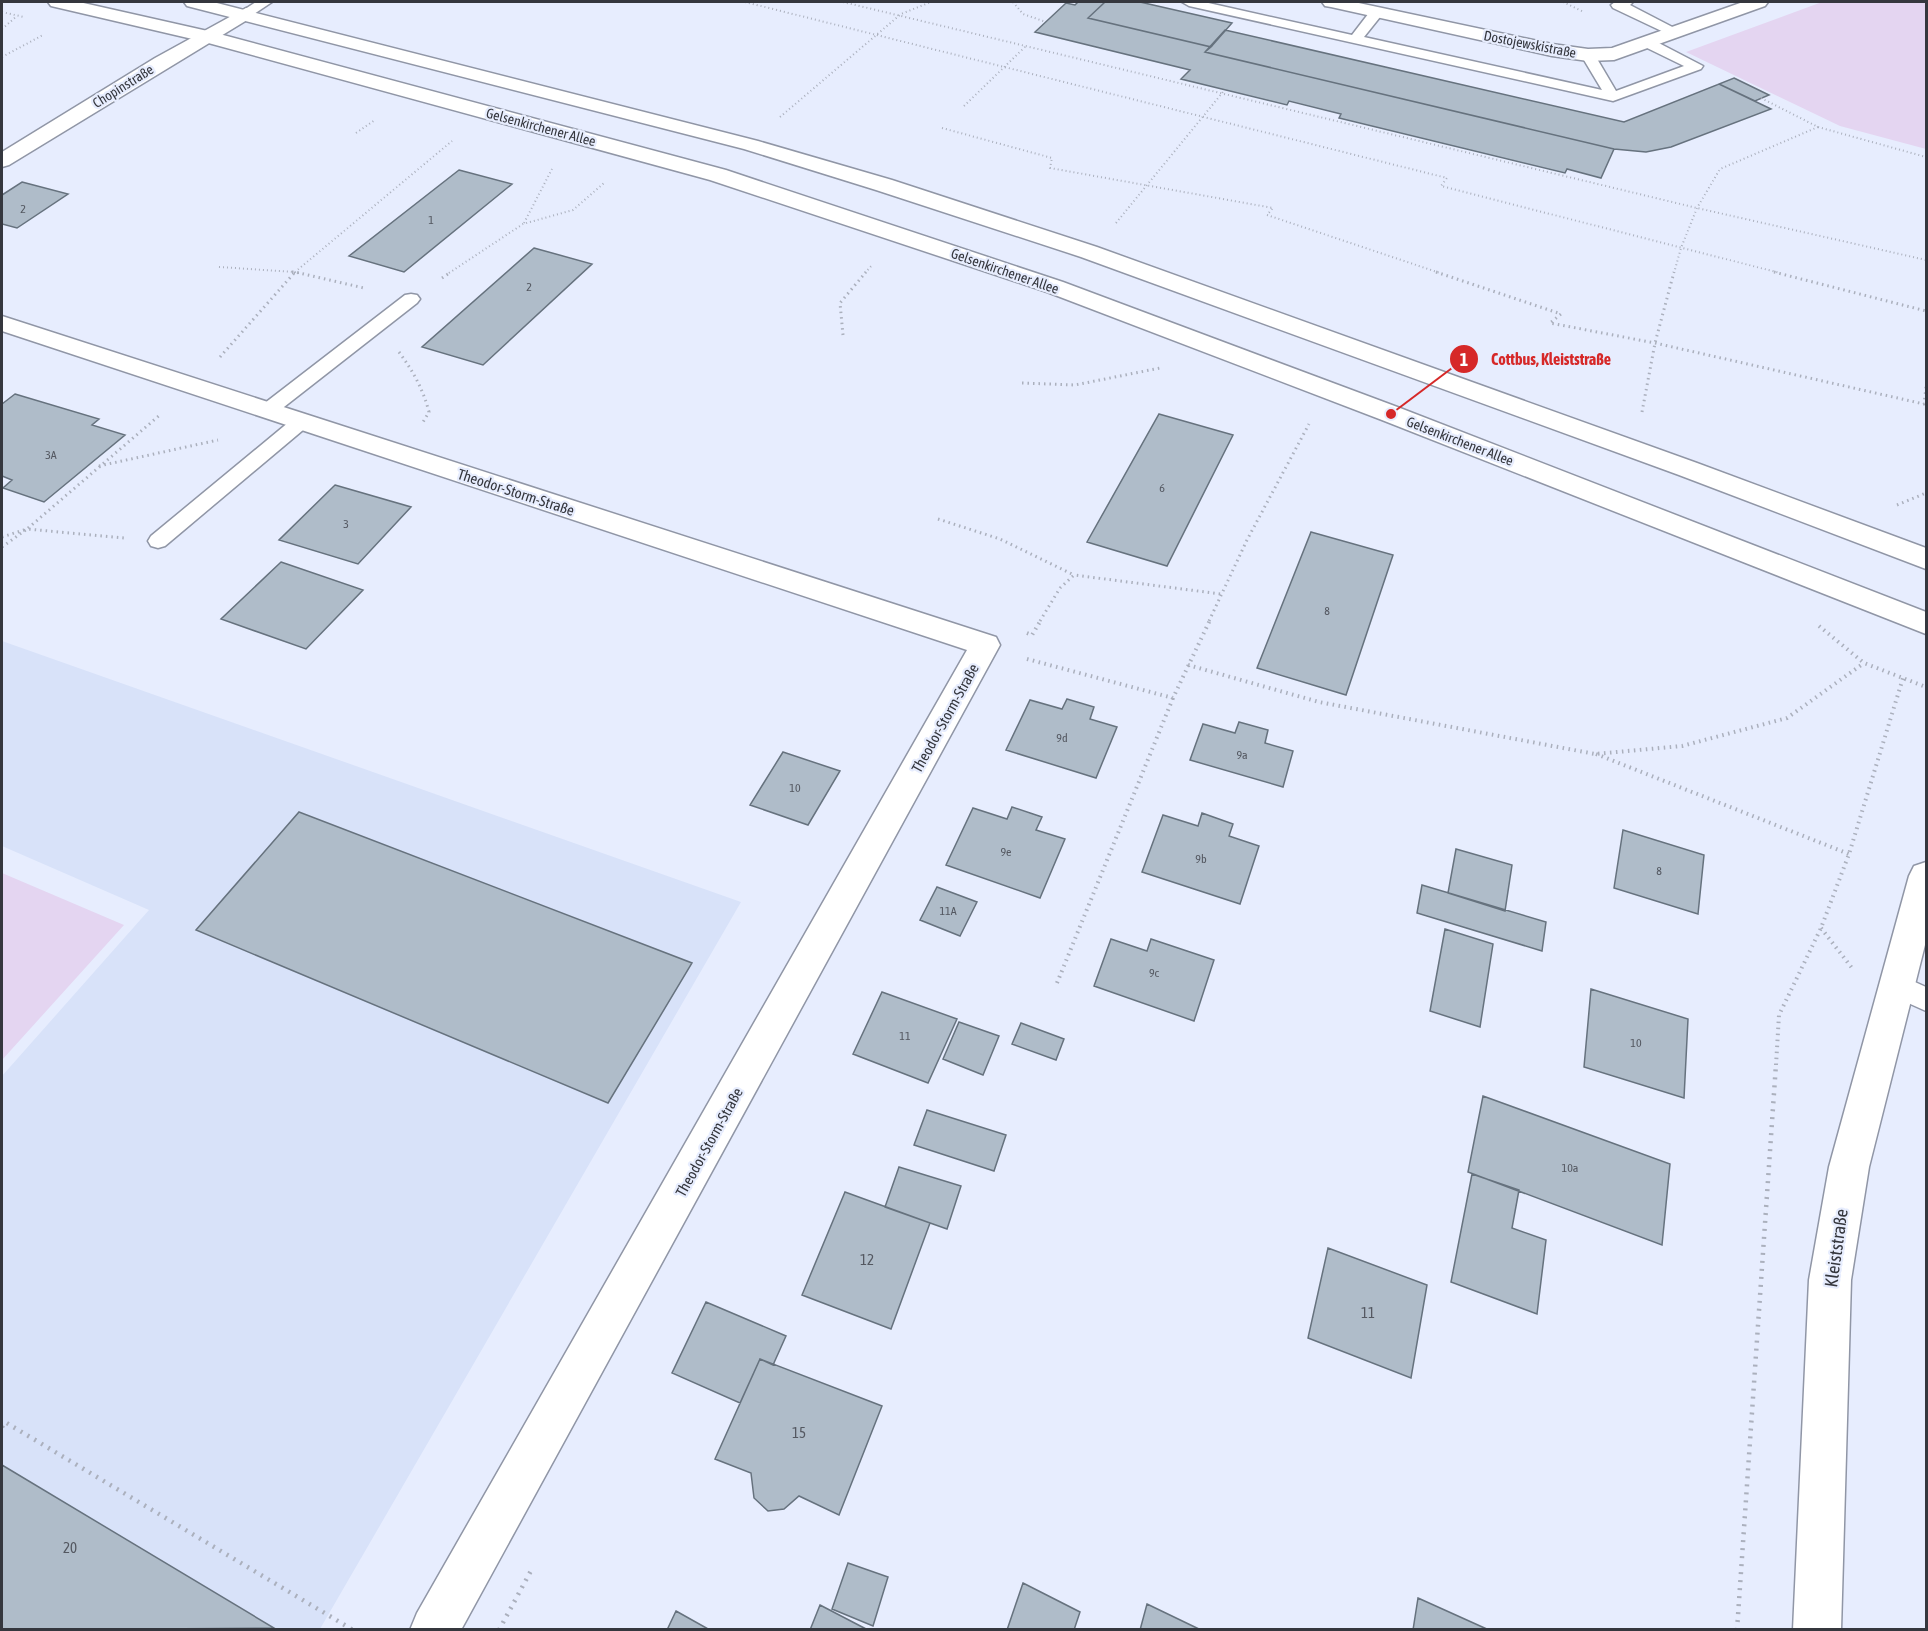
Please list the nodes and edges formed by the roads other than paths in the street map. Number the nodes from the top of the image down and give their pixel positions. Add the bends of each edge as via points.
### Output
1 (57, 2) edge
2 (192, 2) edge
3 (265, 2) edge
4 (1189, 2) edge
5 (1331, 2) edge
6 (1627, 2) edge
7 (1759, 2) edge
8 (1377, 12) junction
9 (246, 14) junction
10 (1675, 32) junction
11 (205, 36) junction
12 (1356, 39) junction
13 (1648, 43) junction
14 (1588, 56) junction
15 (1613, 97) junction
16 (2, 161) edge
17 (411, 299) road end
18 (2, 323) edge
19 (268, 410) junction
20 (293, 429) junction
21 (158, 541) road end
22 (1926, 559) edge
23 (1926, 623) edge
24 (1926, 876) edge
25 (1912, 992) edge
26 (434, 1629) edge
27 (1817, 1629) edge

1 - 11 main road, Gelsenkirchener Allee
2 - 9 main road
3 - 9 lane
4 - 12 lane
5 - 8 main road, Dostojewskistraße
6 - 10 lane via 1618,5
7 - 10 main road, Dostojewskistraße
8 - 12 lane
8 - 14 main road, Dostojewskistraße
9 - 11 main road, Chopinstraße
9 - 22 main road via 751,145 884,185 1089,252
10 - 13 main road, Dostojewskistraße
11 - 16 main road, Chopinstraße
11 - 23 main road, Gelsenkirchener Allee via 718,175 1055,287
12 - 15 lane
13 - 14 main road, Dostojewskistraße via 1614,54
13 - 15 lane via 1696,66
14 - 15 lane
17 - 19 lane
18 - 19 main road, Theodor-Storm-Straße
19 - 20 main road, Theodor-Storm-Straße
20 - 21 lane
20 - 26 main road, Theodor-Storm-Straße via 394,452 985,645
24 - 25 main road, Kleiststraße
25 - 27 main road, Kleiststraße via 1849,1167 1830,1280

